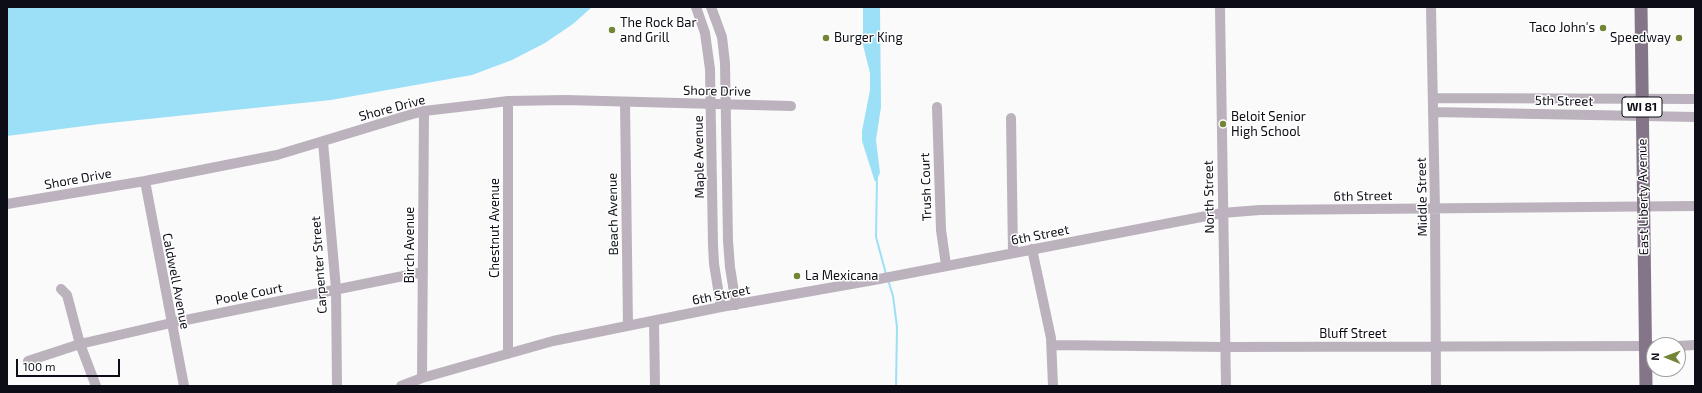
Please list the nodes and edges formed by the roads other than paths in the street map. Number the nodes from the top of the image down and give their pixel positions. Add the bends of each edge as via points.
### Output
1 (1220, 7) edge
2 (1430, 7) edge
3 (1641, 7) edge
4 (712, 8) edge
5 (697, 11) edge
6 (1432, 98) junction
7 (1642, 98) junction
8 (1695, 99) edge
9 (508, 101) junction
10 (625, 102) junction
11 (726, 103) junction
12 (711, 104) junction
13 (791, 106) dead end
14 (937, 107) dead end
15 (424, 111) junction
16 (1432, 112) junction
17 (1642, 115) junction
18 (1695, 117) edge
19 (1011, 118) dead end
20 (323, 142) junction
21 (144, 181) junction
22 (7, 204) edge
23 (1643, 206) junction
24 (1695, 206) edge
25 (1436, 209) junction
26 (1222, 213) junction
27 (1032, 249) junction
28 (1013, 253) junction
29 (946, 265) junction
30 (423, 272) junction
31 (61, 289) dead end
32 (336, 289) junction
33 (736, 305) junction
34 (721, 307) junction
35 (654, 321) junction
36 (171, 323) junction
37 (628, 326) junction
38 (1650, 337) edge
39 (80, 344) junction
40 (1052, 345) junction
41 (1646, 346) edge
42 (1225, 347) junction
43 (1436, 347) junction
44 (508, 354) junction
45 (28, 361) dead end
46 (422, 378) junction
47 (96, 386) edge
48 (184, 386) edge
49 (337, 386) edge
50 (401, 386) edge
51 (656, 386) edge
52 (1052, 386) edge
53 (1226, 386) edge
54 (1436, 386) edge

1 - 26 street, North Street
2 - 6 street, Middle Street
3 - 7 main road, East Liberty Avenue / WI 81
4 - 5 street
4 - 11 street via 722,37 726,63
5 - 12 street, Maple Avenue via 709,55
6 - 7 street, 5th Street
6 - 16 street, Middle Street
7 - 8 street, 5th Street
7 - 17 main road, East Liberty Avenue / WI 81
9 - 10 street, Shore Drive
9 - 15 street, Shore Drive
9 - 44 street, Chestnut Avenue
10 - 12 street, Shore Drive
10 - 37 street, Beach Avenue
11 - 12 street, Shore Drive
11 - 13 street, Shore Drive
11 - 33 street via 729,260
12 - 34 street, Maple Avenue via 713,245
14 - 29 street, Trush Court via 941,230
15 - 20 street, Shore Drive
15 - 30 street, Birch Avenue
16 - 17 street, 5th Street
16 - 25 street, Middle Street
17 - 18 street, 5th Street
17 - 23 main road, East Liberty Avenue / WI 81
19 - 28 street
20 - 21 street, Shore Drive via 277,155
20 - 32 street, Carpenter Street
21 - 22 street, Shore Drive
21 - 36 street, Caldwell Avenue
23 - 24 street, 6th Street
23 - 25 street, 6th Street
23 - 38 main road, East Liberty Avenue / WI 81
25 - 26 street, 6th Street via 1260,210
25 - 43 street, Middle Street
26 - 27 street, 6th Street
26 - 42 street, North Street
27 - 28 street, 6th Street
27 - 40 street
28 - 29 street, 6th Street
29 - 33 street, 6th Street
30 - 32 street, Poole Court
30 - 46 street, Birch Avenue
31 - 39 street via 67,295
32 - 36 street, Poole Court
32 - 49 street, Carpenter Street
33 - 34 street, 6th Street
34 - 35 street, 6th Street
35 - 37 street, 6th Street
35 - 51 street
36 - 39 street, Poole Court
36 - 48 street, Caldwell Avenue
37 - 44 street, 6th Street via 553,341
39 - 45 street, Poole Court
39 - 47 street
40 - 42 street, Bluff Street
40 - 52 street
41 - 43 street, Bluff Street
42 - 43 street, Bluff Street
42 - 53 street, North Street
43 - 54 street, Middle Street
44 - 46 street, 6th Street
46 - 50 street, 6th Street

